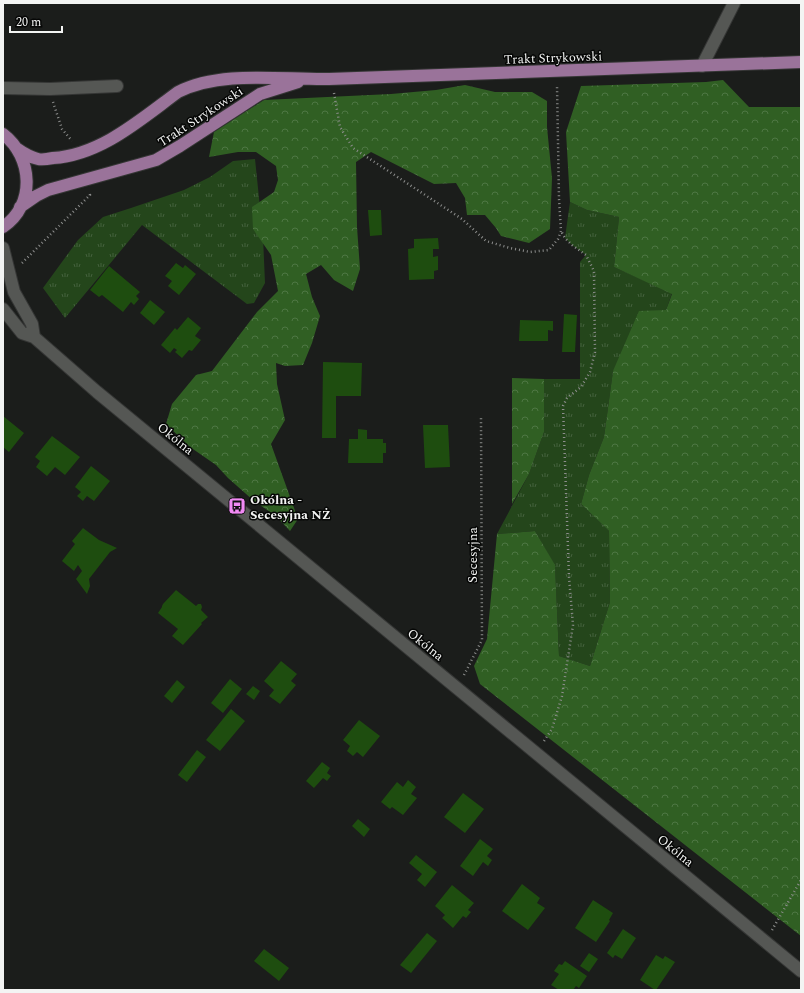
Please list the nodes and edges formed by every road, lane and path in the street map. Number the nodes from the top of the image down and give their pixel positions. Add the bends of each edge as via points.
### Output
1 (734, 3) edge
2 (801, 62) edge
3 (702, 66) junction
4 (558, 71) junction
5 (329, 79) junction
6 (307, 80) junction
7 (117, 86) dead end
8 (3, 88) edge
9 (3, 134) edge
10 (16, 148) junction
11 (20, 207) junction
12 (4, 228) edge
13 (561, 231) junction
14 (3, 248) edge
15 (3, 309) edge
16 (34, 337) junction
17 (481, 417) dead end
18 (458, 689) junction
19 (537, 753) junction
20 (801, 880) edge
21 (765, 942) junction
22 (801, 971) edge

1 - 3 street
2 - 3 main road, Trakt Strykowski
3 - 4 main road, Trakt Strykowski
4 - 5 main road, Trakt Strykowski
4 - 13 path
5 - 6 main road, Trakt Strykowski
5 - 13 path via 334,88 340,127 353,148 456,215 486,241 530,252 549,250
6 - 10 main road, Trakt Strykowski via 281,77 197,84 178,92 125,130 89,150 62,158 39,159
6 - 11 main road, Trakt Strykowski via 260,94 156,160 48,190
7 - 8 street
9 - 10 main road
10 - 11 main road via 23,159 27,177
11 - 12 main road via 15,217
13 - 19 path via 572,245 586,255 594,271 595,352 590,372 581,387 567,398 562,406 573,625 562,696 552,729
14 - 16 street via 14,292 32,324
15 - 16 street, Okólna via 22,333
16 - 18 street, Okólna via 92,388
17 - 18 path, Secesyjna via 482,640
18 - 19 street, Okólna
19 - 21 street, Okólna
20 - 21 path
21 - 22 street, Okólna

